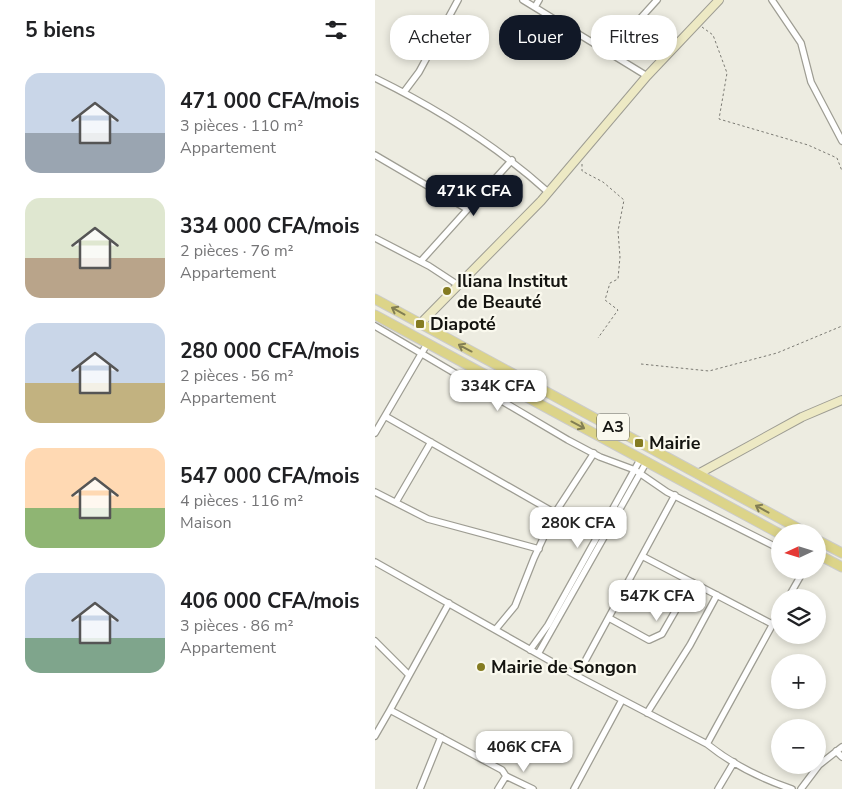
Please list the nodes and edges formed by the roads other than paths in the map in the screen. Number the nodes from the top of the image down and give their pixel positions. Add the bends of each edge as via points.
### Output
1 (458, 0) edge
2 (523, 0) edge
3 (539, 0) edge
4 (657, 0) edge
5 (719, 0) edge
6 (772, 0) edge
7 (535, 7) junction
8 (643, 15) edge
9 (591, 42) edge
10 (621, 60) edge
11 (647, 76) junction
12 (375, 78) edge
13 (404, 92) junction
14 (842, 141) edge
15 (375, 155) edge
16 (513, 160) junction
17 (548, 192) junction
18 (467, 209) junction
19 (375, 238) edge
20 (421, 261) junction
21 (458, 285) junction
22 (375, 299) edge
23 (375, 316) edge
24 (420, 324) junction
25 (375, 326) edge
26 (412, 336) junction
27 (427, 344) junction
28 (420, 353) junction
29 (842, 400) edge
30 (385, 416) junction
31 (375, 433) edge
32 (431, 442) junction
33 (594, 453) junction
34 (644, 460) junction
35 (637, 472) junction
36 (698, 474) junction
37 (375, 492) edge
38 (675, 495) junction
39 (396, 502) junction
40 (555, 513) junction
41 (790, 524) edge
42 (771, 529) edge
43 (771, 544) edge
44 (826, 545) edge
45 (539, 549) junction
46 (842, 553) edge
47 (642, 556) junction
48 (826, 559) edge
49 (375, 562) edge
50 (842, 567) edge
51 (692, 582) junction
52 (717, 595) junction
53 (449, 603) junction
54 (609, 618) junction
55 (771, 623) edge
56 (771, 626) edge
57 (496, 629) junction
58 (375, 641) edge
59 (530, 650) junction
60 (538, 654) junction
61 (409, 674) junction
62 (577, 676) junction
63 (622, 700) junction
64 (390, 710) junction
65 (647, 713) junction
66 (377, 728) edge
67 (375, 736) edge
68 (441, 737) junction
69 (707, 744) junction
70 (842, 747) edge
71 (835, 751) junction
72 (842, 757) edge
73 (734, 762) junction
74 (506, 776) junction
75 (421, 789) edge
76 (498, 789) edge
77 (533, 789) edge
78 (574, 789) edge
79 (718, 789) edge
80 (792, 789) edge
81 (801, 789) edge

1 - 13 street via 419,72
2 - 7 street
3 - 7 street
4 - 8 street
5 - 11 street
6 - 14 street via 801,43 811,82
7 - 9 street
10 - 11 street
11 - 17 street
12 - 13 street
13 - 16 street
15 - 18 street
16 - 17 street
16 - 18 street
17 - 21 street
18 - 20 street
19 - 20 street
20 - 21 street
21 - 24 street
24 -> 22 main road, A3
23 - 26 main road, A3
24 - 26 main road
36 -> 24 main road, A3
25 - 28 street
26 - 27 main road, A3
27 - 28 street
27 -> 34 main road, A3
28 - 30 street
28 - 33 street
29 - 36 street via 802,417
30 - 31 street
30 - 32 street
32 - 39 street
32 - 40 street
33 - 35 street
33 - 40 street
34 - 35 street
34 - 42 main road, A3
35 - 38 street
35 - 59 street via 548,625
35 - 60 street
41 -> 36 main road, A3
37 - 39 street
38 - 43 street
38 - 47 street
39 - 45 street via 428,519
40 - 45 street
44 - 46 main road
45 - 57 street via 515,606
47 - 51 street
47 - 54 street
48 - 50 main road
49 - 53 street
51 - 52 street
51 - 54 street via 662,634 655,639 649,640
52 - 55 street
52 - 65 street
53 - 57 street
53 - 61 street
54 - 62 street
56 - 69 street
57 - 59 street
58 - 61 street
59 - 60 street
60 - 62 street
61 - 64 street
62 - 63 street
63 - 65 street
63 - 78 street
64 - 66 street
64 - 68 street
65 - 69 street
66 - 67 street
68 - 74 street via 502,770
68 - 75 street
69 - 73 street
70 - 71 street
71 - 72 street
71 - 81 street via 819,765
73 - 79 street
73 - 80 street via 771,782
74 - 76 street
74 - 77 street

